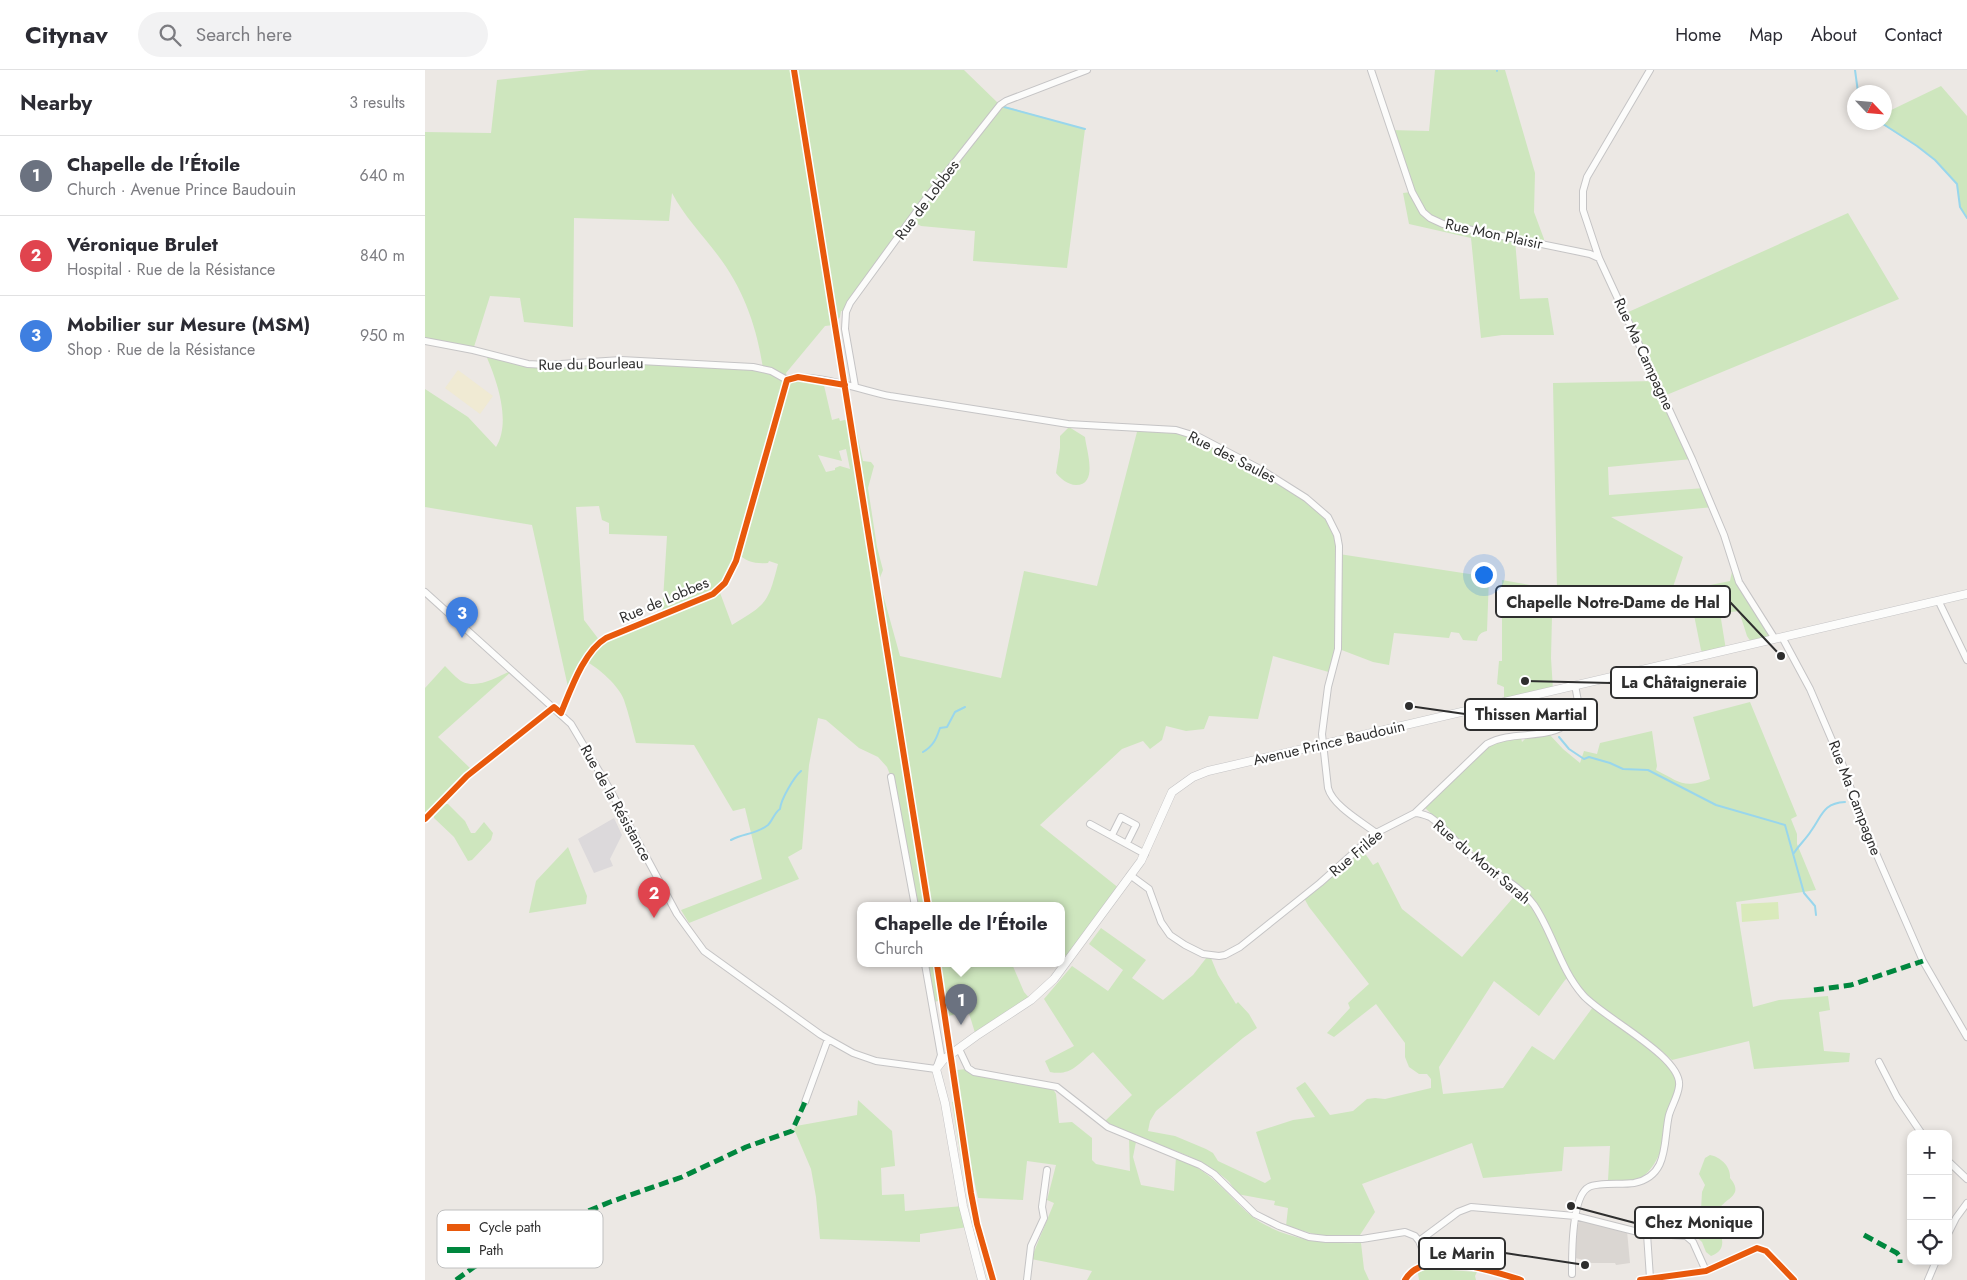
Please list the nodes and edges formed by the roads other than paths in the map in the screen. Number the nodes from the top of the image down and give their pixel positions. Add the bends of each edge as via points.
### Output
1 (1087, 70) edge
2 (1371, 70) edge
3 (1650, 70) edge
4 (1599, 258) junction
5 (425, 341) edge
6 (787, 380) junction
7 (855, 386) junction
8 (425, 592) edge
9 (1967, 594) edge
10 (1939, 602) junction
11 (1779, 638) junction
12 (1967, 660) edge
13 (1575, 685) junction
14 (554, 707) junction
15 (561, 713) junction
16 (1324, 743) junction
17 (891, 777) dead end
18 (1415, 813) junction
19 (425, 819) edge
20 (1090, 824) dead end
21 (1376, 833) junction
22 (1112, 835) junction
23 (1127, 843) junction
24 (1145, 854) junction
25 (1130, 875) junction
26 (914, 902) edge
27 (1065, 965) edge
28 (926, 967) edge
29 (1063, 967) edge
30 (1967, 1038) edge
31 (828, 1039) junction
32 (959, 1049) junction
33 (1879, 1062) dead end
34 (936, 1069) junction
35 (805, 1102) dead end
36 (1919, 1130) edge
37 (1952, 1165) edge
38 (1047, 1170) dead end
39 (1967, 1179) edge
40 (1966, 1204) edge
41 (1575, 1216) junction
42 (1952, 1227) edge
43 (1647, 1234) junction
44 (1419, 1241) junction
45 (1428, 1264) junction
46 (1934, 1265) edge
47 (1706, 1271) junction
48 (1572, 1274) dead end
49 (1650, 1278) junction
50 (982, 1280) edge
51 (1027, 1280) edge
52 (1405, 1280) edge
53 (1521, 1280) edge
54 (1640, 1280) edge
55 (1794, 1280) edge
56 (1927, 1280) edge

1 - 7 street, Rue de Lobbes via 1000,105 854,297 846,312 845,329
2 - 4 street, Rue Mon Plaisir via 1412,192 1417,204 1430,218 1454,228
3 - 4 street, Rue Ma Campagne via 1584,186 1583,210
4 - 11 street, Rue Ma Campagne via 1699,474 1739,582
5 - 6 street, Rue du Bourleau via 528,364 621,360 753,367 771,371
6 - 7 street, Rue des Saules via 798,377
6 - 15 street, Rue de Lobbes via 736,560 725,583 713,594 596,644
7 - 16 street, Rue des Saules via 867,392 1068,424 1176,430 1199,437 1306,498 1328,517 1339,546 1338,649 1328,687 1322,734
8 - 14 street, Rue de la Résistance
9 - 10 street, Avenue Prince Baudouin
10 - 11 street, Avenue Prince Baudouin
10 - 12 street
11 - 13 street, Avenue Prince Baudouin
11 - 30 street, Rue Ma Campagne via 1810,689 1862,821 1923,961
13 - 16 street, Avenue Prince Baudouin
13 - 18 street, Rue Frilée via 1581,708 1570,721 1557,730 1497,738
14 - 15 street, Rue de la Résistance
14 - 19 street via 467,776
15 - 31 street, Rue de la Résistance via 578,734 694,939 704,951
16 - 21 street, Rue des Saules via 1330,795
16 - 24 street, Avenue Prince Baudouin via 1208,771 1180,784 1169,797
17 - 26 street
18 - 21 street, Rue Frilée
18 - 41 street, Rue du Mont Sarah via 1434,821 1472,857 1527,897 1539,914 1566,970 1584,996 1658,1052 1677,1074 1679,1085 1659,1166 1635,1182 1588,1187
20 - 22 street
21 - 25 street, Rue Frilée via 1240,947 1219,956 1203,954 1170,935 1161,922 1149,889
22 - 23 street
22 - 23 street via 1121,817 1135,825
23 - 24 street
24 - 25 street, Avenue Prince Baudouin
25 - 27 street, Avenue Prince Baudouin
28 - 34 street via 941,1055
29 - 32 street, Avenue Prince Baudouin via 1031,1000
31 - 34 street, Rue de la Résistance via 867,1058
31 - 35 street
32 - 34 street, Avenue Prince Baudouin
32 - 44 street via 968,1068 974,1072 1057,1087 1108,1126 1200,1165 1214,1174 1255,1214 1279,1226 1318,1238 1362,1239 1405,1232
33 - 36 street
34 - 50 street via 963,1206
37 - 39 street
38 - 51 street via 1044,1218 1031,1246
40 - 42 street
41 - 43 street
41 - 44 street via 1471,1207 1458,1212
41 - 48 street
43 - 47 street via 1681,1234 1689,1238
43 - 49 street
44 - 45 street
45 - 52 street via 1415,1268
45 - 53 street via 1479,1268
46 - 56 street
47 - 49 street
47 - 55 street via 1757,1248 1766,1251
49 - 54 street

